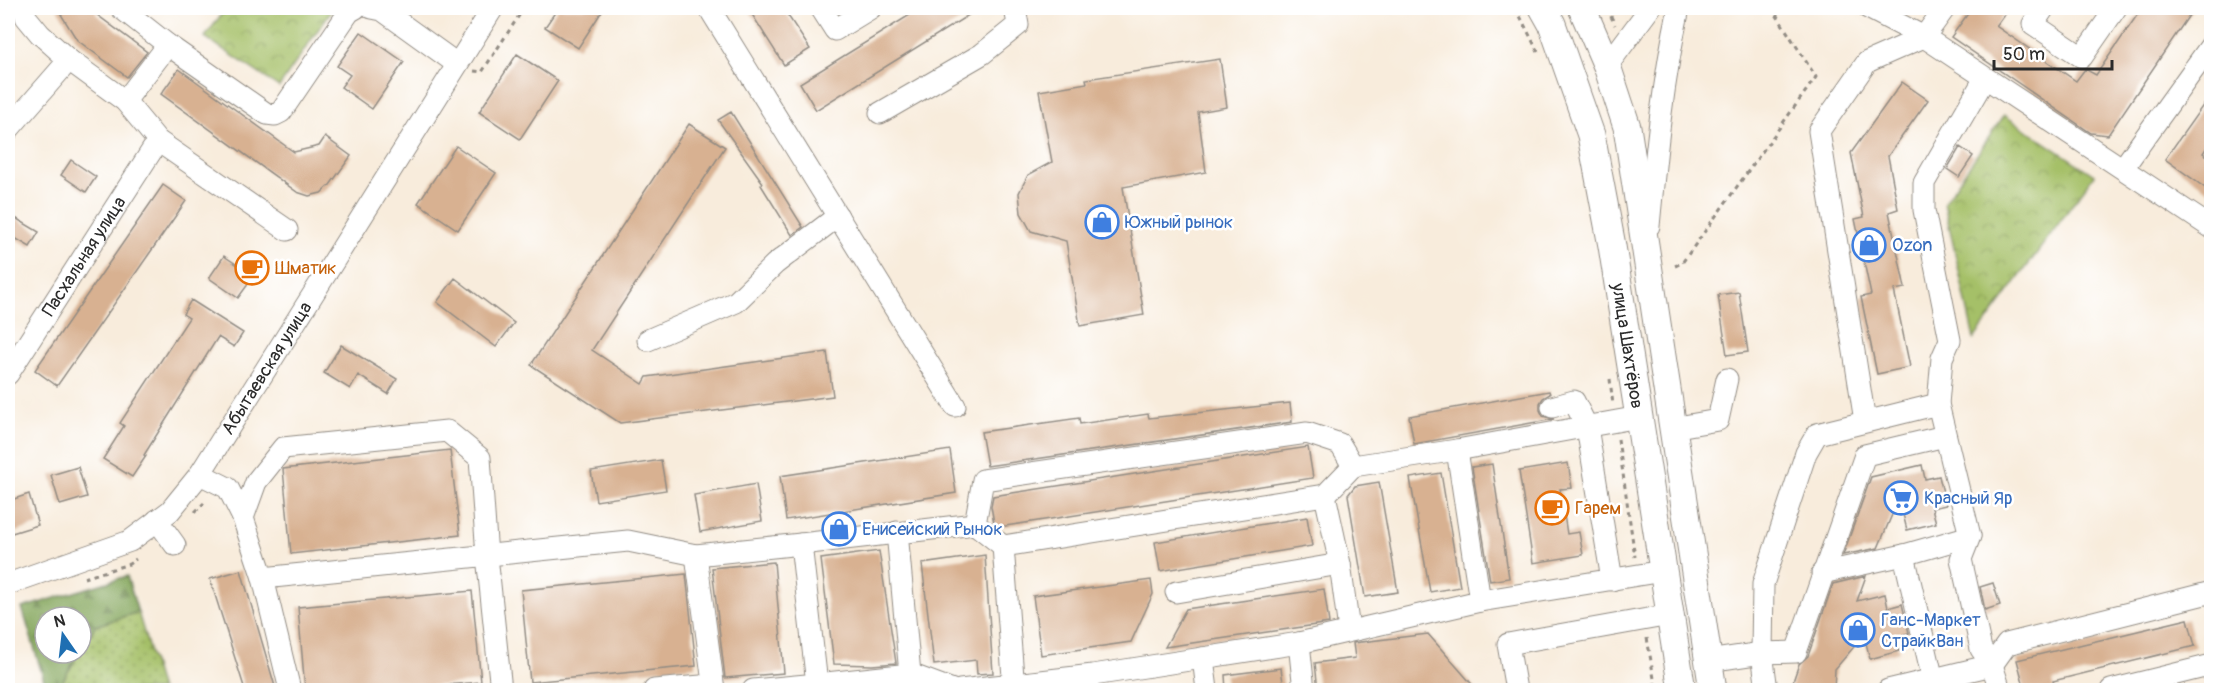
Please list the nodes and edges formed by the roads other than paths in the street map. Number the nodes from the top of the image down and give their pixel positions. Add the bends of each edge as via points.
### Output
1 (24, 8) edge
2 (121, 8) edge
3 (356, 8) edge
4 (380, 8) edge
5 (493, 8) edge
6 (709, 8) edge
7 (821, 8) edge
8 (872, 8) edge
9 (1015, 8) edge
10 (1544, 8) edge
11 (1582, 8) edge
12 (1650, 8) edge
13 (1679, 8) edge
14 (1868, 8) edge
15 (1944, 8) edge
16 (2044, 8) edge
17 (2116, 8) edge
18 (1924, 37) junction
19 (2211, 44) edge
20 (168, 45) junction
21 (69, 60) junction
22 (457, 63) junction
23 (1607, 66) junction
24 (1985, 78) junction
25 (1572, 79) junction
26 (125, 101) junction
27 (880, 113) dead end
28 (8, 130) edge
29 (158, 141) junction
30 (2123, 168) junction
31 (838, 216) junction
32 (2211, 228) edge
33 (286, 230) dead end
34 (1647, 250) junction
35 (648, 340) dead end
36 (8, 374) edge
37 (1727, 379) dead end
38 (1938, 404) junction
39 (955, 406) dead end
40 (1552, 407) dead end
41 (1627, 420) junction
42 (1865, 421) junction
43 (1587, 427) junction
44 (1672, 428) junction
45 (1945, 436) junction
46 (1457, 450) junction
47 (1353, 466) junction
48 (200, 474) junction
49 (1325, 495) junction
50 (243, 518) junction
51 (158, 520) junction
52 (975, 524) junction
53 (897, 532) junction
54 (1970, 536) junction
55 (801, 544) junction
56 (175, 545) dead end
57 (1003, 546) junction
58 (696, 555) junction
59 (1904, 555) junction
60 (487, 556) junction
61 (1340, 564) junction
62 (1650, 573) junction
63 (1822, 573) junction
64 (263, 578) junction
65 (1612, 580) junction
66 (8, 584) edge
67 (1176, 592) dead end
68 (2211, 592) edge
69 (1480, 601) junction
70 (1670, 615) junction
71 (1349, 630) junction
72 (1299, 643) junction
73 (1762, 653) junction
74 (1203, 658) junction
75 (1708, 661) junction
76 (1992, 665) junction
77 (2211, 666) edge
78 (910, 674) junction
79 (1933, 680) junction
80 (1094, 683) edge
81 (817, 684) junction
82 (1013, 687) edge
83 (713, 688) edge
84 (290, 690) edge
85 (501, 690) edge
86 (654, 690) edge
87 (753, 690) edge
88 (953, 690) edge
89 (960, 690) edge
90 (1207, 690) edge
91 (1304, 690) edge
92 (1516, 690) edge
93 (1682, 690) edge
94 (1713, 690) edge
95 (1767, 690) edge
96 (1888, 690) edge
97 (2000, 690) edge
98 (2111, 690) edge

1 - 21 street via 26,17 40,34
2 - 20 street
3 - 20 street via 349,12 275,116
4 - 22 street
5 - 22 street, Абытаевская улица
6 - 31 street
7 - 8 street via 835,30
9 - 27 street via 1018,25 982,54
10 - 25 main road, улица Шахтёров
11 - 23 main road, улица Шахтёров
12 - 23 street
13 - 34 street via 1659,123
14 - 18 street
15 - 18 street
16 - 17 street via 2033,24 2082,57
18 - 24 street
18 - 42 street via 1867,62 1819,131
19 - 30 street
20 - 26 street
21 - 26 street
21 - 28 street
22 - 48 street, Абытаевская улица
23 - 25 main road
23 - 34 main road, улица Шахтёров via 1627,127
24 - 30 street
24 - 38 street via 1924,183 1924,210 1950,340 1942,358
25 - 41 main road, улица Шахтёров via 1591,135 1612,246
26 - 29 street
29 - 33 street
29 - 36 street, Пасхальная улица
30 - 32 street
31 - 35 street via 775,264 735,302
31 - 39 street
34 - 44 main road, улица Шахтёров
37 - 44 street via 1718,420
38 - 42 street
38 - 45 street
40 - 43 street via 1574,401
41 - 43 street
41 - 62 main road, улица Шахтёров
42 - 73 street via 1817,434 1806,453 1763,584
43 - 46 street
43 - 65 street
44 - 75 main road, улица Шахтёров
45 - 54 street
45 - 63 street via 1865,455
46 - 47 street
46 - 69 street
47 - 49 street
47 - 52 street via 1340,444 1307,433 994,478 983,480
48 - 50 street via 228,488
48 - 51 street, Абытаевская улица
49 - 57 street
49 - 61 street
50 - 60 street via 256,482 283,448 447,431 480,458
50 - 64 street
51 - 56 street
51 - 66 street, Абытаевская улица via 130,541
52 - 53 street
52 - 57 street
53 - 55 street
53 - 78 street
54 - 59 street
54 - 76 street via 1961,559 1981,649
55 - 58 street
55 - 81 street
57 - 82 street
58 - 60 street via 628,541
58 - 83 street
59 - 63 street
59 - 79 street
60 - 64 street
60 - 85 street
61 - 67 street
61 - 71 street
62 - 65 street
62 - 70 main road, улица Шахтёров
63 - 73 street via 1796,651
64 - 84 street
65 - 69 street
68 - 76 street via 2007,644
69 - 71 street
70 - 92 street via 1508,644
70 - 93 main road, улица Шахтёров
71 - 72 street
72 - 74 street
72 - 91 street
73 - 75 street
73 - 95 street
74 - 80 street
74 - 90 street
75 - 94 main road, улица Шахтёров
76 - 79 street
76 - 97 street
77 - 98 street
78 - 81 street
78 - 88 street
79 - 96 street
80 - 82 street
81 - 87 street
82 - 89 street
83 - 86 street

